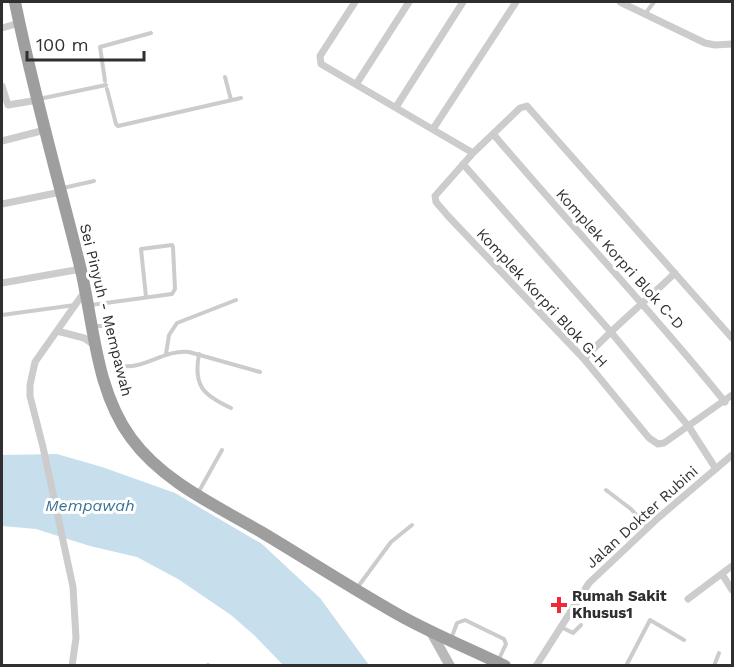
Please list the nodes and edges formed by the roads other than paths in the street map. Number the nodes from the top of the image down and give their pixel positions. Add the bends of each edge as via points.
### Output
1 (15, 2) edge
2 (355, 2) edge
3 (409, 2) edge
4 (463, 2) edge
5 (516, 2) edge
6 (620, 2) edge
7 (654, 2) edge
8 (645, 14) junction
9 (19, 23) junction
10 (2, 28) edge
11 (151, 33) dead end
12 (732, 44) edge
13 (225, 77) dead end
14 (357, 83) junction
15 (106, 85) junction
16 (2, 86) edge
17 (241, 98) dead end
18 (38, 100) junction
19 (231, 100) junction
20 (8, 105) junction
21 (396, 107) junction
22 (2, 110) edge
23 (433, 129) junction
24 (45, 130) junction
25 (494, 135) junction
26 (2, 141) edge
27 (473, 153) junction
28 (464, 164) junction
29 (94, 181) dead end
30 (61, 190) junction
31 (2, 204) edge
32 (81, 269) junction
33 (675, 273) junction
34 (2, 283) edge
35 (146, 297) junction
36 (236, 300) dead end
37 (82, 305) junction
38 (642, 305) junction
39 (2, 315) edge
40 (92, 327) junction
41 (610, 331) junction
42 (57, 332) junction
43 (732, 338) edge
44 (96, 346) junction
45 (166, 354) junction
46 (199, 354) junction
47 (584, 359) junction
48 (260, 372) dead end
49 (732, 395) edge
50 (724, 402) junction
51 (231, 408) dead end
52 (689, 427) junction
53 (222, 450) dead end
54 (732, 455) edge
55 (716, 469) junction
56 (606, 490) dead end
57 (197, 494) junction
58 (412, 525) dead end
59 (648, 528) junction
60 (732, 566) edge
61 (722, 574) junction
62 (356, 589) junction
63 (732, 590) edge
64 (688, 599) dead end
65 (581, 625) dead end
66 (560, 627) junction
67 (431, 632) junction
68 (453, 634) junction
69 (684, 640) dead end
70 (719, 653) dead end
71 (501, 660) edge
72 (72, 666) edge
73 (450, 666) edge
74 (536, 666) edge
75 (626, 666) edge
76 (714, 666) edge

1 - 9 highway, Sei Pinyuh - Mempawah
2 - 14 street via 320,56 321,64
3 - 14 street
4 - 21 street
5 - 23 street
6 - 8 street
7 - 8 lane
8 - 12 street via 705,43
9 - 10 street
9 - 18 highway, Sei Pinyuh - Mempawah
11 - 15 lane via 100,47
13 - 19 lane
14 - 21 street
15 - 18 lane
15 - 19 lane via 118,126
16 - 20 street
17 - 19 lane
18 - 20 street
18 - 24 highway, Sei Pinyuh - Mempawah
20 - 22 street
21 - 23 street
23 - 27 street
24 - 26 street
24 - 30 highway, Sei Pinyuh - Mempawah
25 - 27 street
25 - 33 street via 527,105
25 - 38 street, Komplek Korpri Blok C-D
27 - 28 street
28 - 41 street
28 - 47 street, Komplek Korpri Blok G-H via 435,196 436,202
29 - 30 lane
30 - 31 street
30 - 32 highway, Sei Pinyuh - Mempawah
32 - 34 street
32 - 37 highway, Sei Pinyuh - Mempawah via 85,291
33 - 38 street
33 - 43 street
35 - 35 lane via 141,249 172,245 174,292
35 - 37 lane
36 - 45 lane via 177,323 169,335
37 - 39 lane
37 - 40 highway, Sei Pinyuh - Mempawah
37 - 42 street
38 - 41 street
38 - 50 street, Komplek Korpri Blok C-D
40 - 44 highway, Sei Pinyuh - Mempawah
40 - 45 lane via 104,326 111,332 122,366
41 - 47 street
41 - 52 street
42 - 44 street via 84,338
42 - 72 street via 35,362 30,396 69,561 76,638
44 - 57 highway, Sei Pinyuh - Mempawah via 107,389 130,436 155,466
45 - 46 lane
46 - 48 lane
46 - 51 lane via 197,376 202,389
47 - 52 street, Komplek Korpri Blok G-H via 658,444
49 - 50 street
50 - 52 street
52 - 55 street
53 - 57 lane
54 - 55 street, Jalan Dokter Rubini
55 - 59 street, Jalan Dokter Rubini
56 - 59 lane via 632,509
57 - 62 highway, Sei Pinyuh - Mempawah
58 - 62 lane via 391,542
59 - 66 street, Jalan Dokter Rubini via 589,583
60 - 61 street
61 - 63 street
61 - 64 street
62 - 67 highway, Sei Pinyuh - Mempawah
65 - 66 lane via 573,633
66 - 74 street, Jalan Dokter Rubini
67 - 68 highway, Sei Pinyuh - Mempawah
67 - 73 main road
68 - 71 highway, Sei Pinyuh - Mempawah
68 - 71 lane via 459,621 465,620 504,639
69 - 75 lane via 650,620
70 - 76 lane

